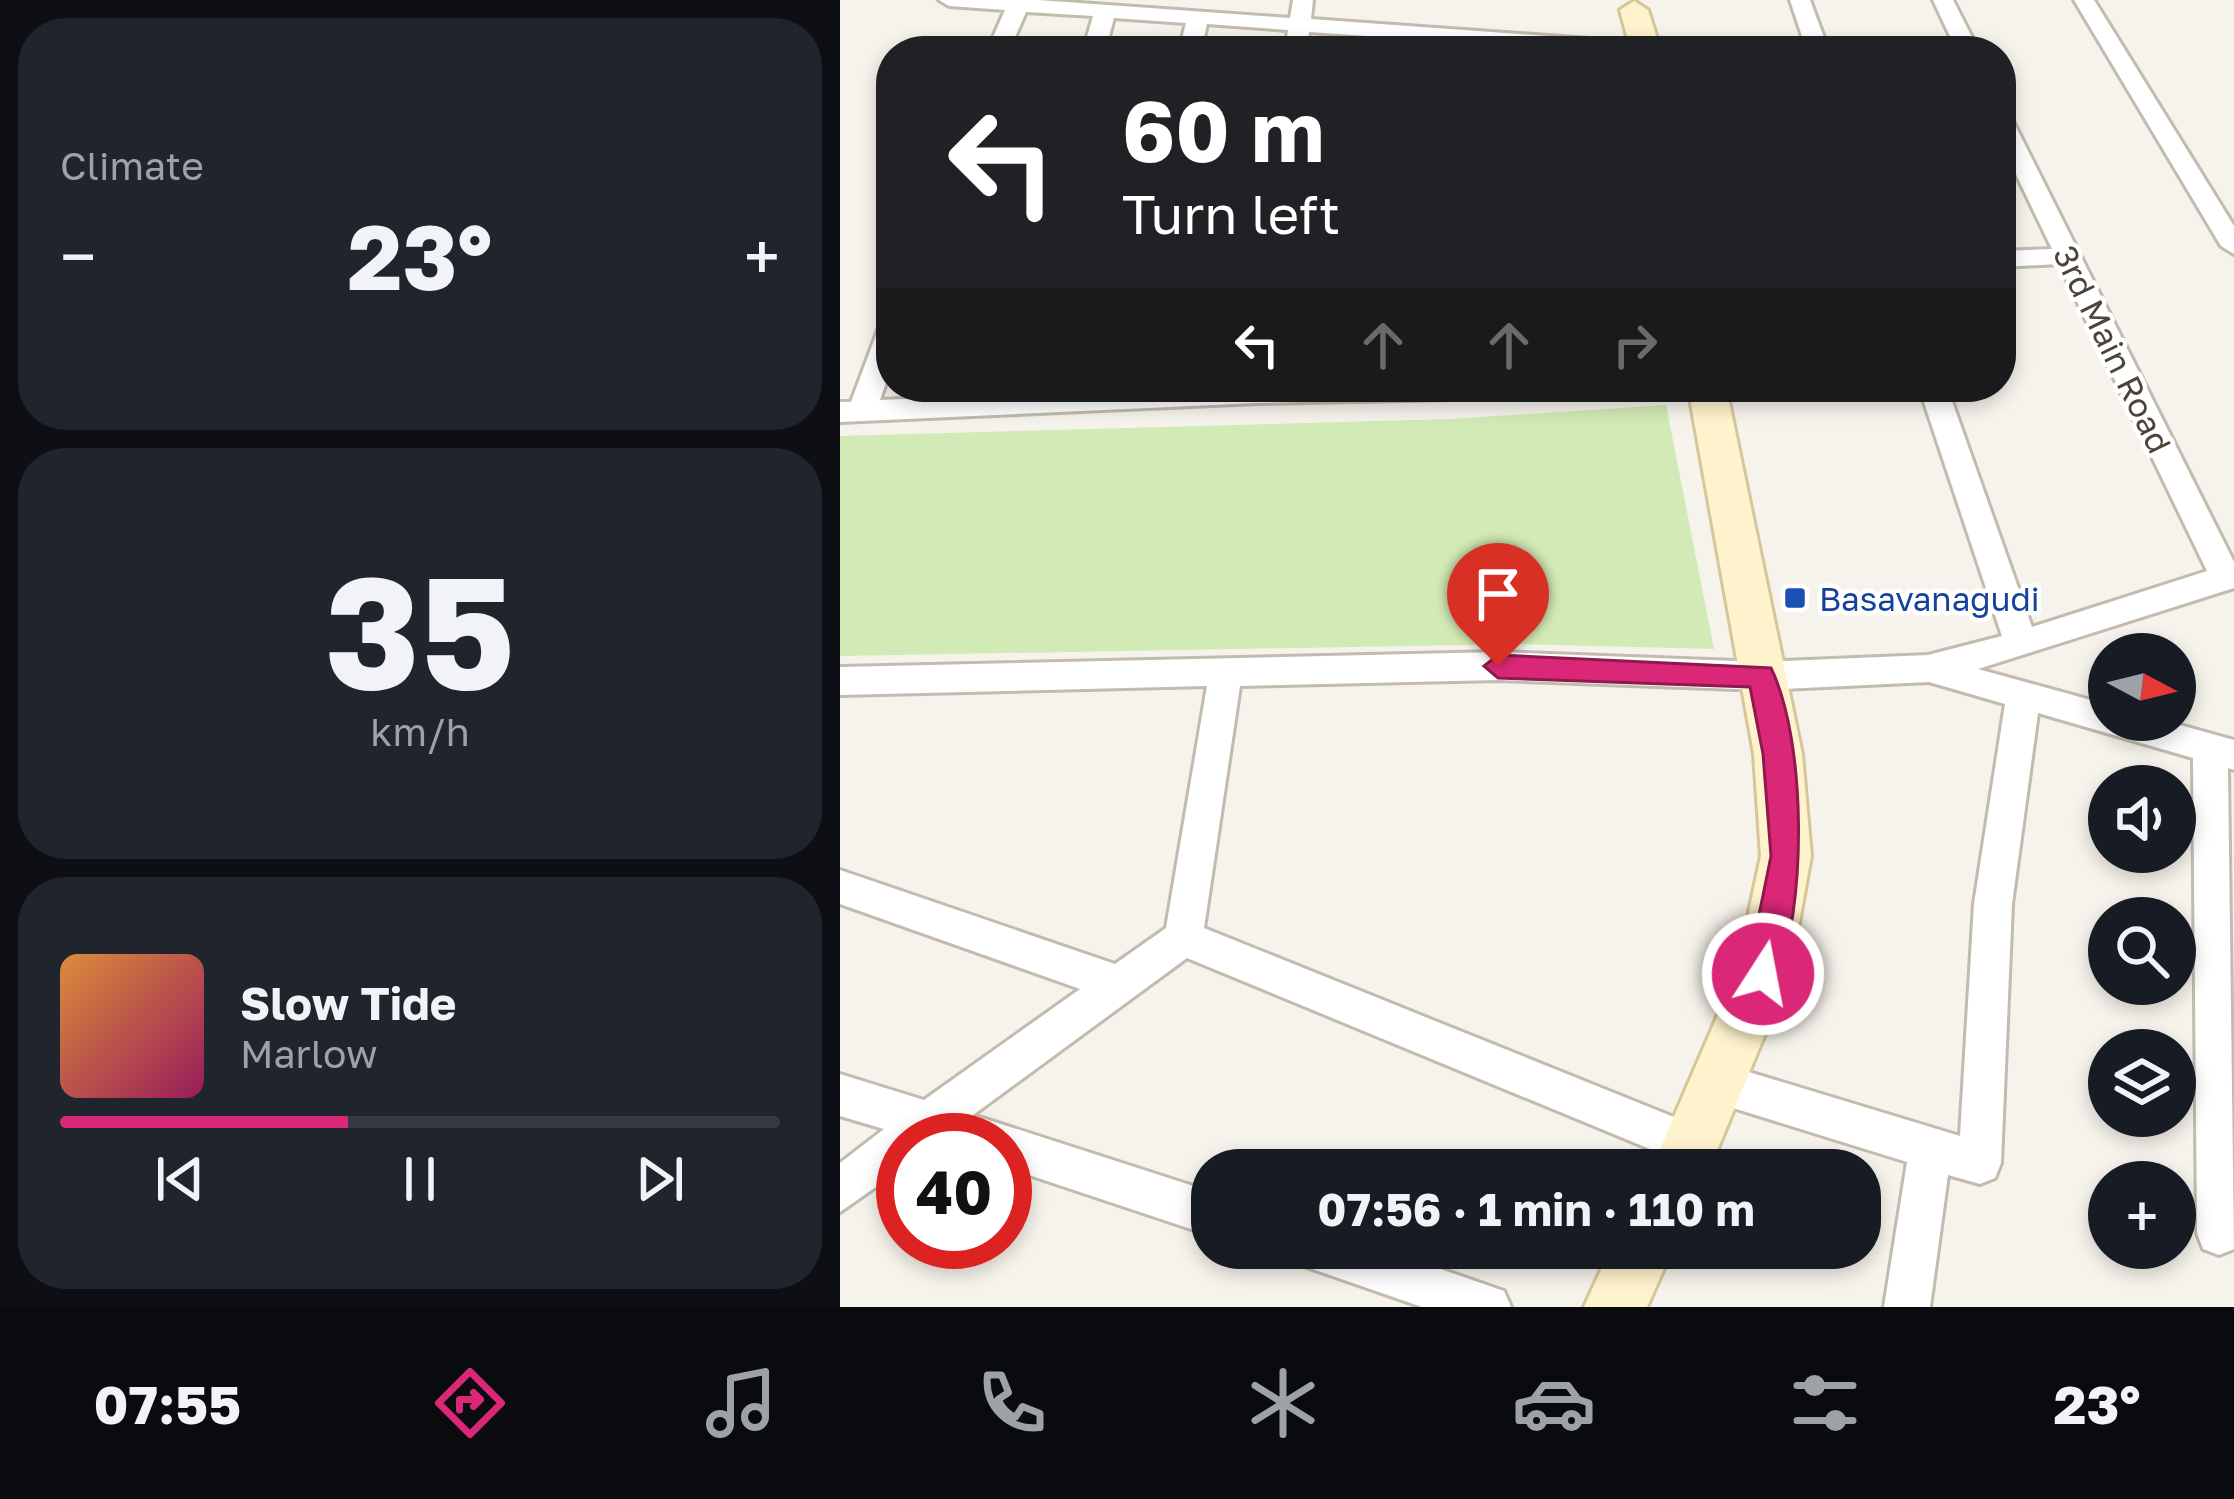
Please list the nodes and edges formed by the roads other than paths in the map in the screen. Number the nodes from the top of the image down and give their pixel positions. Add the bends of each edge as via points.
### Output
1 (949, 0) edge
2 (1303, 0) edge
3 (1800, 0) edge
4 (1942, 0) edge
5 (2084, 0) edge
6 (1604, 2) edge
7 (1018, 5) junction
8 (1636, 5) edge
9 (1105, 11) junction
10 (1198, 17) junction
11 (1299, 25) junction
12 (1005, 36) edge
13 (1098, 36) edge
14 (1194, 36) edge
15 (1298, 36) edge
16 (1366, 36) edge
17 (1643, 36) edge
18 (1813, 36) edge
19 (1960, 36) edge
20 (2016, 150) edge
21 (2234, 246) edge
22 (2068, 256) junction
23 (2016, 259) edge
24 (876, 361) edge
25 (948, 402) edge
26 (1710, 402) edge
27 (1938, 402) edge
28 (851, 413) edge
29 (2230, 576) edge
30 (2021, 644) junction
31 (1928, 669) junction
32 (1226, 670) junction
33 (1762, 676) junction
34 (840, 681) edge
35 (2023, 697) junction
36 (2222, 753) edge
37 (840, 887) edge
38 (1183, 938) junction
39 (1118, 984) junction
40 (1720, 1084) junction
41 (840, 1095) edge
42 (941, 1113) edge
43 (876, 1114) edge
44 (1930, 1147) junction
45 (1665, 1149) edge
46 (1690, 1149) edge
47 (1032, 1155) edge
48 (876, 1162) edge
49 (840, 1190) edge
50 (1191, 1207) edge
51 (2219, 1233) dead end
52 (1376, 1269) edge
53 (1633, 1269) edge
54 (1488, 1307) edge
55 (1615, 1307) edge
56 (1907, 1307) edge

1 - 7 street
2 - 11 street
3 - 18 street
4 - 19 street
5 - 21 street
6 - 8 street
7 - 9 street
7 - 12 street
8 - 17 street
9 - 10 street
9 - 13 street
10 - 11 street
10 - 14 street
11 - 15 street
11 - 16 street
20 - 22 street, 3rd Main Road
22 - 23 street
22 - 29 street, 3rd Main Road
24 - 28 street
25 - 28 street
26 - 33 street
27 - 30 street
29 - 30 street
30 - 31 street
31 - 33 street
31 - 35 street
32 - 33 street via 1498,666
32 - 34 street
32 - 38 street
33 - 40 street via 1786,856 1763,974
35 - 36 street
35 - 44 street via 1993,904 1980,1162
36 - 51 street
37 - 39 street
38 - 39 street
38 - 45 street
39 - 42 street
40 - 44 street
40 - 46 street
41 - 43 street
44 - 56 street
47 - 50 street
48 - 49 street
52 - 54 street
53 - 55 street

